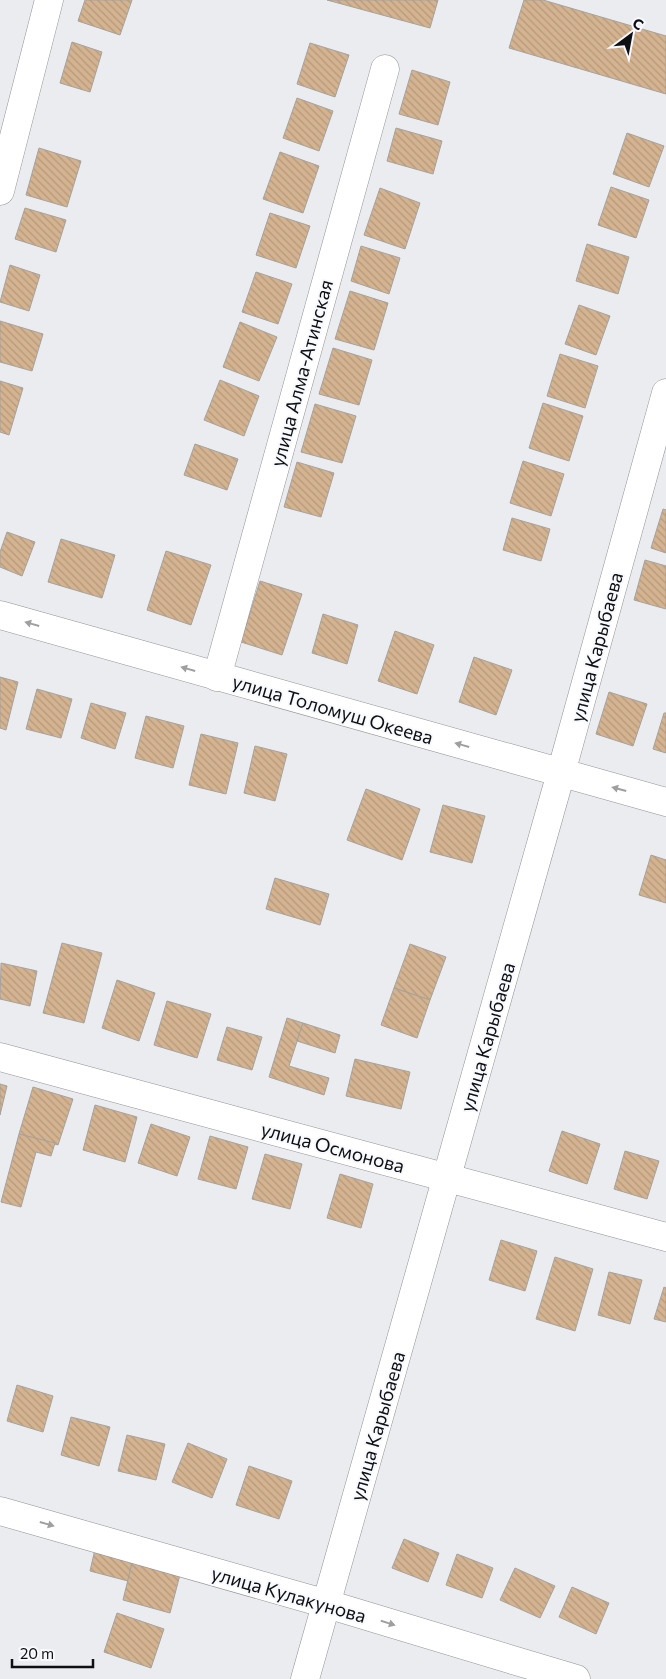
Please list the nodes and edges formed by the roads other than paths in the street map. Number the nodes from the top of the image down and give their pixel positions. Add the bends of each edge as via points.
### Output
1 (49, 0) edge
2 (385, 69) dead end
3 (0, 191) edge
4 (666, 394) edge
5 (0, 615) edge
6 (217, 677) junction
7 (561, 773) junction
8 (666, 802) edge
9 (0, 1056) edge
10 (447, 1178) junction
11 (666, 1237) edge
12 (0, 1511) edge
13 (327, 1604) junction
14 (305, 1679) edge
15 (576, 1679) edge

1 - 3 street
2 - 6 street, улица Алма-Атинская
4 - 7 street, улица Карыбаева
6 -> 5 street, улица Толомуш Океева
7 -> 6 street, улица Толомуш Океева
8 -> 7 street, улица Толомуш Океева
7 - 10 street, улица Карыбаева
9 - 10 street, улица Осмонова
10 - 11 street, улица Осмонова
10 - 13 street, улица Карыбаева
12 -> 13 street, улица Кулакунова
13 - 14 street, улица Карыбаева
13 -> 15 street, улица Кулакунова

